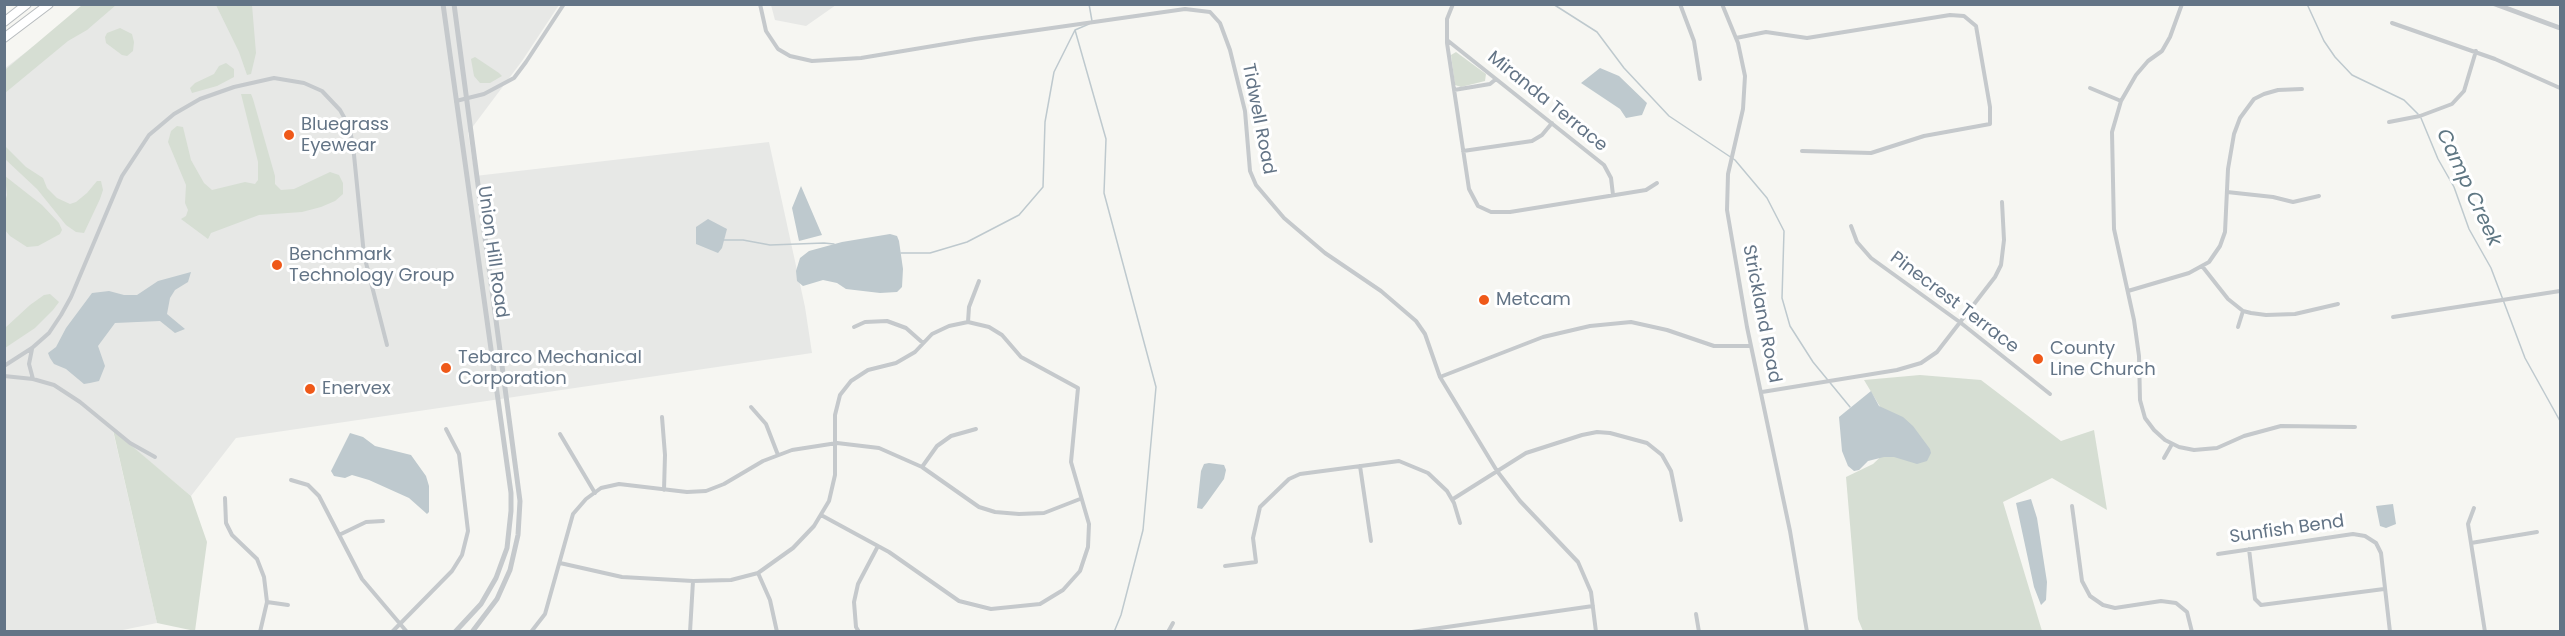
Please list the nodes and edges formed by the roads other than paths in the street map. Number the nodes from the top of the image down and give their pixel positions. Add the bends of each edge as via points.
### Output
1 (27, 4) edge
2 (49, 4) edge
3 (443, 4) edge
4 (454, 4) edge
5 (564, 4) edge
6 (760, 4) edge
7 (1453, 4) edge
8 (1680, 4) edge
9 (1722, 4) edge
10 (2182, 4) edge
11 (2495, 4) edge
12 (4, 22) edge
13 (2392, 22) dead end
14 (2560, 28) edge
15 (4, 38) edge
16 (1736, 38) junction
17 (1447, 40) junction
18 (2476, 51) junction
19 (1496, 79) junction
20 (1700, 79) dead end
21 (2090, 88) dead end
22 (2560, 88) edge
23 (2302, 89) dead end
24 (1454, 90) junction
25 (467, 99) junction
26 (456, 101) junction
27 (2121, 101) junction
28 (2389, 122) dead end
29 (1552, 123) junction
30 (1463, 151) junction
31 (1802, 151) dead end
32 (1657, 183) dead end
33 (2227, 192) junction
34 (1613, 195) junction
35 (2319, 196) dead end
36 (2001, 202) dead end
37 (1851, 226) dead end
38 (2202, 266) junction
39 (979, 281) dead end
40 (2128, 291) junction
41 (2560, 291) edge
42 (2338, 304) dead end
43 (2243, 311) junction
44 (2393, 317) dead end
45 (968, 322) junction
46 (1961, 322) junction
47 (854, 327) dead end
48 (2238, 327) dead end
49 (923, 343) junction
50 (387, 345) dead end
51 (1751, 346) junction
52 (32, 348) junction
53 (4, 366) edge
54 (4, 376) edge
55 (1440, 377) junction
56 (33, 379) junction
57 (1762, 392) junction
58 (2050, 393) dead end
59 (751, 407) dead end
60 (662, 417) dead end
61 (2355, 427) dead end
62 (446, 429) dead end
63 (976, 429) dead end
64 (560, 434) dead end
65 (837, 443) junction
66 (2172, 444) junction
67 (778, 455) junction
68 (155, 457) dead end
69 (2164, 458) dead end
70 (1360, 466) junction
71 (922, 467) junction
72 (1497, 471) junction
73 (291, 480) dead end
74 (664, 489) junction
75 (595, 493) junction
76 (225, 498) dead end
77 (1080, 499) junction
78 (1453, 499) junction
79 (2072, 506) dead end
80 (2474, 508) dead end
81 (821, 514) junction
82 (1680, 520) dead end
83 (383, 521) dead end
84 (1460, 524) dead end
85 (2537, 532) dead end
86 (339, 535) junction
87 (1371, 541) dead end
88 (2471, 543) junction
89 (878, 546) junction
90 (2249, 549) junction
91 (2218, 554) dead end
92 (560, 563) junction
93 (1225, 566) dead end
94 (758, 573) junction
95 (693, 581) junction
96 (2384, 589) junction
97 (267, 602) junction
98 (288, 605) dead end
99 (1593, 606) junction
100 (1696, 614) dead end
101 (1173, 623) dead end
102 (399, 625) junction
103 (534, 630) edge
104 (260, 632) edge
105 (392, 632) edge
106 (407, 632) edge
107 (455, 632) edge
108 (472, 632) edge
109 (690, 632) edge
110 (777, 632) edge
111 (859, 632) edge
112 (1168, 632) edge
113 (1412, 632) edge
114 (1596, 632) edge
115 (1699, 632) edge
116 (1807, 632) edge
117 (2192, 632) edge
118 (2390, 632) edge
119 (2485, 632) edge

1 - 12 highway
2 - 15 highway
3 - 26 street, Union Hill Road
4 - 25 street, Union Hill Road
5 - 25 street via 513,78
6 - 55 street, Tidwell Road via 766,31 778,49 812,61 861,58 1185,9 1210,12 1220,23 1230,50 1247,122 1250,171 1256,185 1284,218 1325,253 1381,291 1416,321 1425,334
7 - 17 street via 1447,20
8 - 20 street via 1694,41
9 - 16 street, Strickland Road
10 - 27 street via 2162,51 2136,75
11 - 14 street
13 - 18 street
16 - 31 street via 1766,32 1807,38 1950,15 1964,16 1976,26 1990,124 1924,136 1871,153
16 - 51 street, Strickland Road via 1745,90 1726,199
17 - 19 street, Miranda Terrace
17 - 24 street
18 - 22 street
18 - 28 street via 2464,91 2452,104
19 - 24 street via 1490,84
19 - 29 street, Miranda Terrace
21 - 27 street
23 - 33 street via 2264,94 2244,111 2234,134
24 - 30 street
25 - 26 street
25 - 108 street, Union Hill Road via 520,501 510,570 497,599
26 - 107 street, Union Hill Road via 511,511 507,548 496,578 481,604
27 - 40 street via 2112,132 2114,230
29 - 30 street via 1532,141
29 - 34 street, Miranda Terrace via 1606,167
30 - 34 street via 1469,192 1486,211 1510,212
32 - 34 street via 1647,190
33 - 35 street via 2293,202
33 - 38 street via 2223,239 2216,253
36 - 46 street via 2001,265
37 - 46 street, Pinecrest Terrace via 1857,242 1871,258
38 - 40 street
38 - 43 street via 2228,299
39 - 45 street
40 - 66 street via 2138,348 2142,411 2154,430
41 - 44 street
42 - 43 street via 2295,314
43 - 48 street
45 - 49 street via 949,326
45 - 77 street via 989,327 1002,335 1021,357 1078,388 1071,462
46 - 57 street via 1936,352 1921,363
46 - 58 street, Pinecrest Terrace
47 - 49 street via 887,321 906,328
49 - 65 street via 896,363 868,370 851,381 840,395 835,415
50 - 52 street via 364,255 347,121 335,103 316,88 274,78 200,99 149,135 122,176 71,297 49,333
51 - 55 street via 1714,346 1630,322 1543,337
51 - 57 street, Strickland Road
52 - 53 street
52 - 56 street via 28,363
54 - 56 street
55 - 72 street, Tidwell Road
56 - 68 street via 80,402 130,443
57 - 116 street, Strickland Road
59 - 67 street via 766,424
60 - 74 street
61 - 66 street via 2281,426 2210,449 2186,449
62 - 102 street via 459,454 468,531 462,555 452,571
63 - 71 street via 951,436 937,446
64 - 75 street
65 - 67 street
65 - 71 street via 879,448
65 - 81 street via 835,475 829,501
66 - 69 street
67 - 74 street via 706,491
70 - 78 street via 1399,460 1428,473
70 - 87 street
70 - 93 street via 1288,479 1260,507 1253,538 1256,562
71 - 77 street via 979,507 994,512 1044,513
72 - 78 street
72 - 82 street via 1526,453 1582,435 1597,432 1636,439 1656,448 1667,462
72 - 99 street, Tidwell Road via 1578,562
73 - 86 street via 308,484 319,496
74 - 75 street via 619,484
75 - 92 street via 573,514
76 - 97 street via 226,523 232,535 257,559
77 - 89 street via 1089,524 1088,547 1080,571 1063,590 1040,604 991,609 959,601
78 - 84 street
79 - 117 street via 2082,581 2090,596 2111,607 2176,603 2187,612
80 - 88 street via 2468,524
81 - 89 street
81 - 94 street via 793,548
83 - 86 street via 366,522
85 - 88 street
86 - 102 street via 362,579
88 - 119 street
89 - 111 street via 858,584 854,602
90 - 91 street, Sunfish Bend
90 - 96 street, Sunfish Bend via 2353,534 2366,536 2379,548
90 - 96 street via 2255,599 2261,605
92 - 95 street via 622,577
92 - 103 street via 545,614
94 - 95 street via 731,580
94 - 110 street via 770,600
95 - 109 street
96 - 118 street, Sunfish Bend
97 - 98 street
97 - 104 street
99 - 113 street
99 - 114 street, Tidwell Road
100 - 115 street
101 - 112 street
102 - 105 street
102 - 106 street

